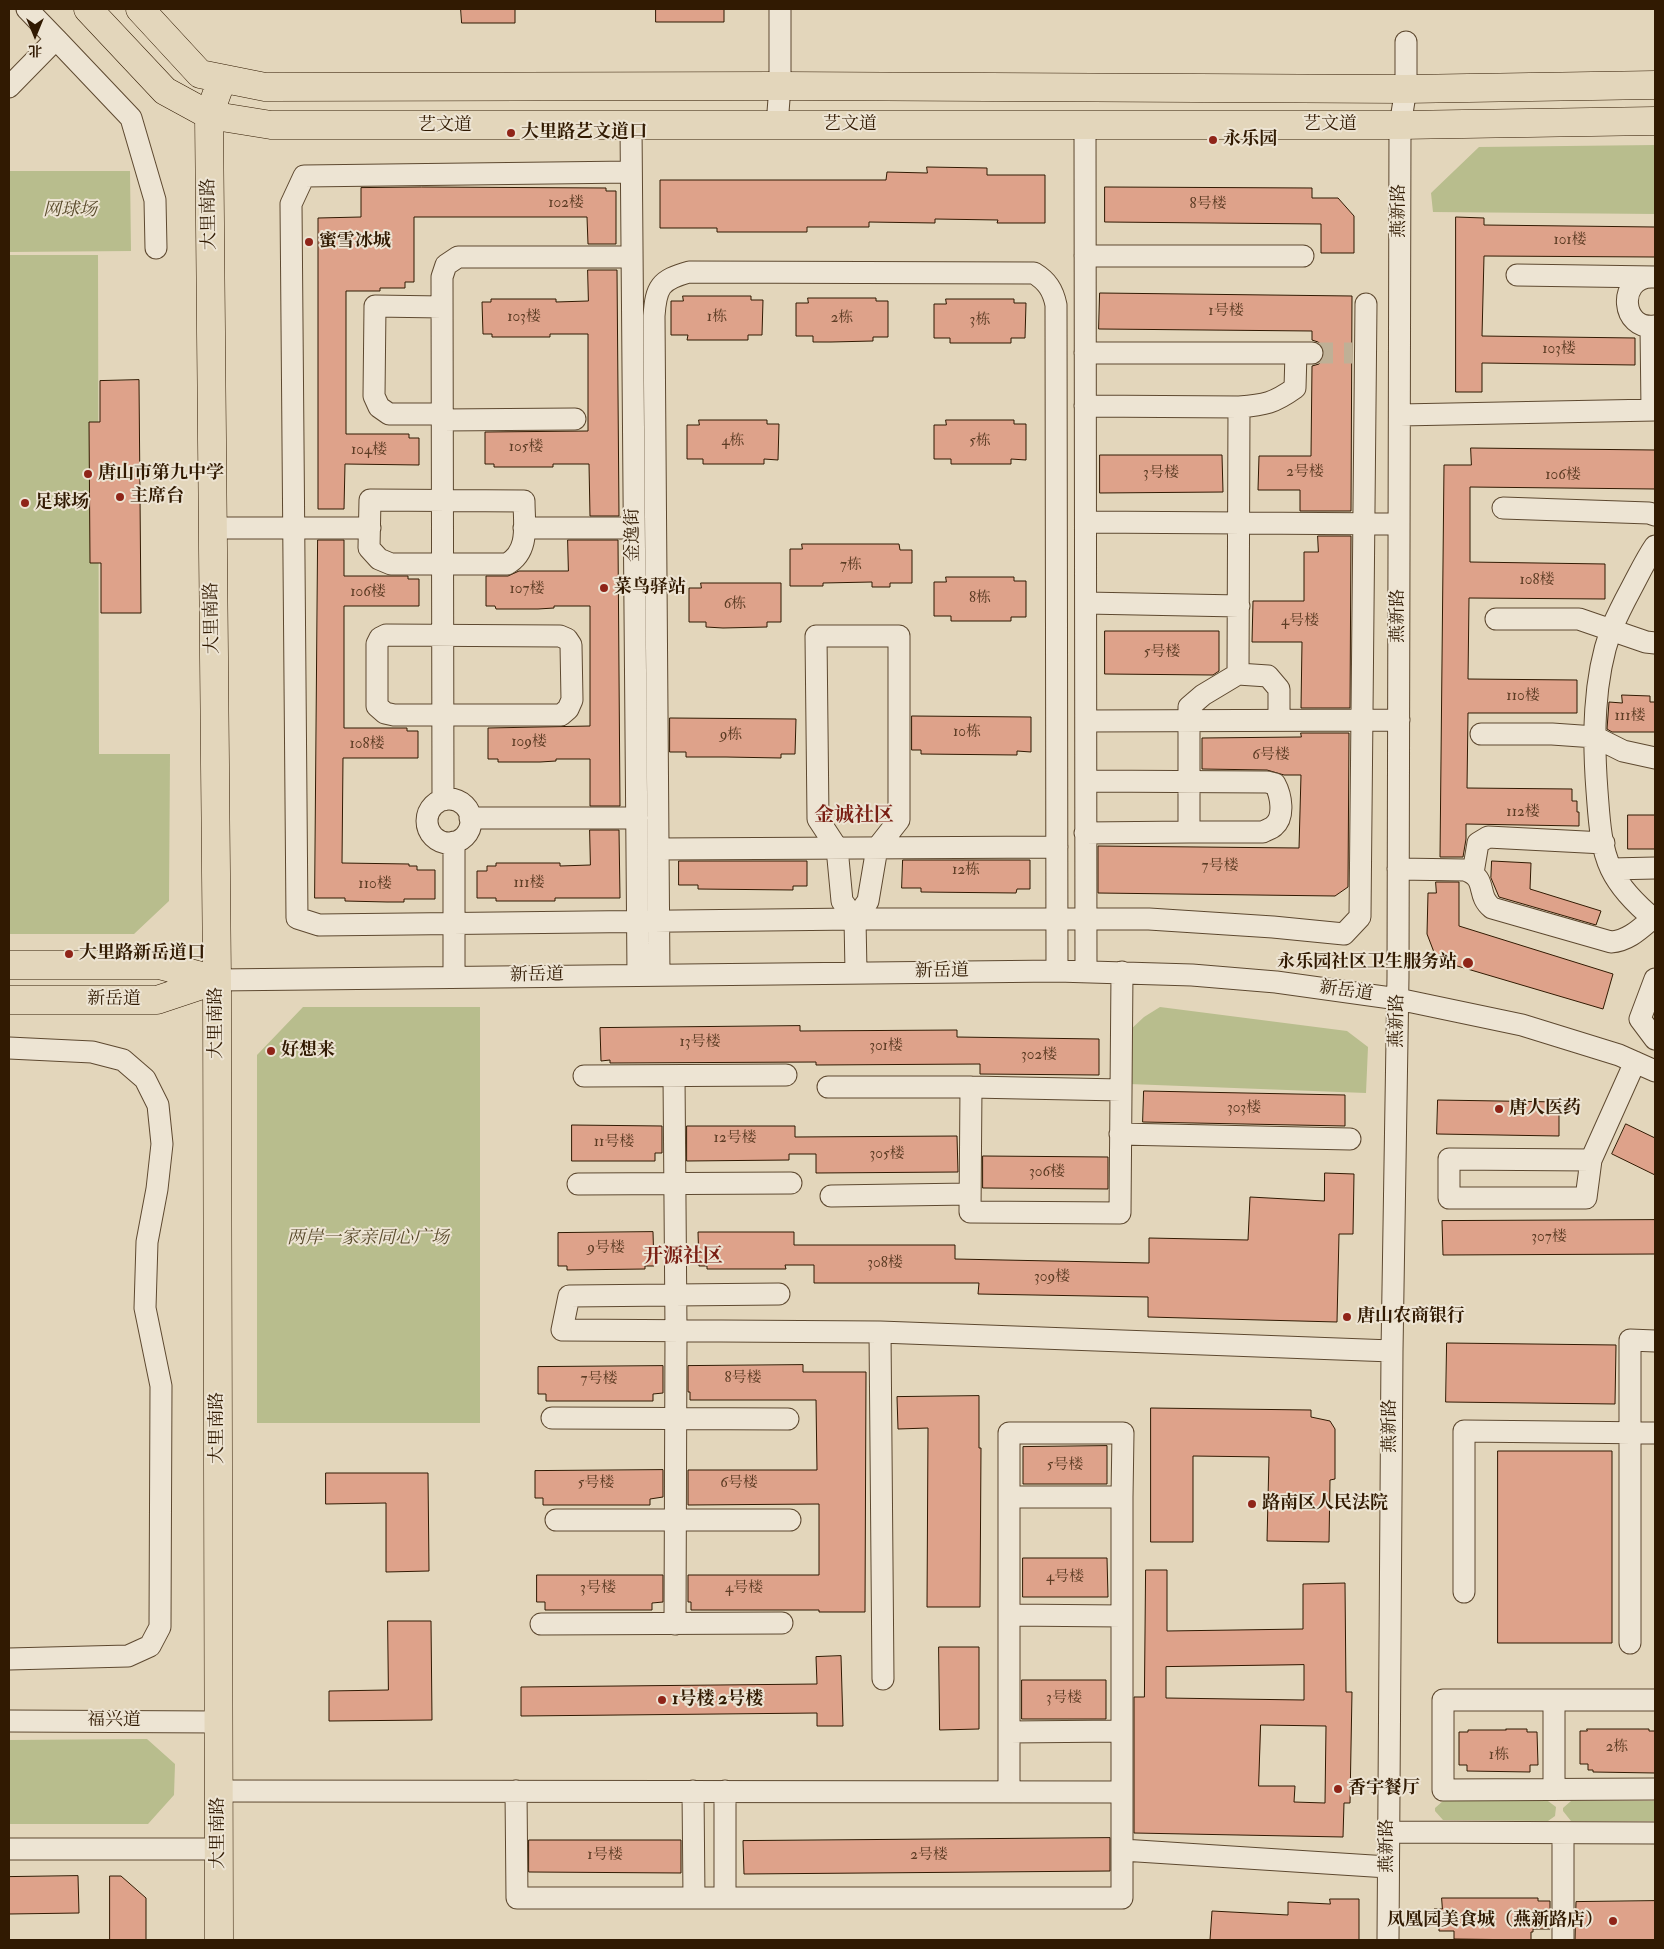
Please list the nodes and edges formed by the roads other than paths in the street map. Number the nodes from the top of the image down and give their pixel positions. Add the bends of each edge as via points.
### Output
1 (27, 9) edge
2 (88, 9) edge
3 (140, 9) edge
4 (780, 9) edge
5 (56, 39) junction
6 (1406, 42) dead end
7 (222, 79) junction
8 (1655, 85) edge
9 (780, 86) junction
10 (9, 87) edge
11 (1406, 89) junction
12 (209, 115) junction
13 (1655, 121) edge
14 (1085, 124) junction
15 (1400, 124) junction
16 (777, 125) junction
17 (631, 126) junction
18 (631, 172) junction
19 (156, 248) dead end
20 (1085, 256) junction
21 (1303, 256) dead end
22 (632, 257) junction
23 (1517, 275) dead end
24 (1653, 277) edge
25 (1366, 304) dead end
26 (442, 307) junction
27 (1653, 326) edge
28 (1085, 353) junction
29 (1359, 353) junction
30 (1400, 353) junction
31 (1085, 406) junction
32 (1239, 407) junction
33 (1654, 410) edge
34 (1400, 415) junction
35 (442, 417) junction
36 (575, 419) dead end
37 (442, 500) junction
38 (1504, 508) dead end
39 (1655, 515) edge
40 (1086, 522) junction
41 (1240, 523) junction
42 (1364, 523) junction
43 (1399, 524) junction
44 (212, 528) junction
45 (294, 528) junction
46 (370, 528) junction
47 (524, 528) junction
48 (634, 528) junction
49 (1655, 546) edge
50 (443, 564) junction
51 (1086, 603) junction
52 (1239, 606) junction
53 (1496, 619) dead end
54 (1612, 629) junction
55 (443, 635) junction
56 (1655, 643) edge
57 (1238, 674) junction
58 (443, 715) junction
59 (1189, 720) junction
60 (1279, 720) junction
61 (1362, 720) junction
62 (1399, 720) junction
63 (1086, 721) junction
64 (1481, 734) dead end
65 (1595, 738) junction
66 (1655, 758) edge
67 (1086, 781) junction
68 (1189, 782) junction
69 (443, 800) junction
70 (470, 818) junction
71 (637, 818) junction
72 (1188, 832) junction
73 (1085, 833) junction
74 (454, 842) junction
75 (1604, 843) junction
76 (1057, 847) junction
77 (836, 848) junction
78 (877, 848) junction
79 (658, 849) junction
80 (1398, 868) junction
81 (1655, 868) edge
82 (1611, 869) junction
83 (1473, 873) junction
84 (855, 918) junction
85 (1654, 919) edge
86 (1058, 920) junction
87 (1086, 920) junction
88 (659, 921) junction
89 (638, 922) junction
90 (454, 924) junction
91 (9, 965) edge
92 (1057, 971) junction
93 (1086, 971) junction
94 (856, 972) junction
95 (1122, 972) junction
96 (649, 974) junction
97 (454, 977) junction
98 (1655, 979) edge
99 (217, 980) junction
100 (1398, 999) junction
101 (9, 1000) edge
102 (1655, 1039) edge
103 (9, 1048) edge
104 (1649, 1064) edge
105 (786, 1075) dead end
106 (584, 1076) dead end
107 (674, 1076) junction
108 (971, 1086) junction
109 (828, 1087) dead end
110 (1121, 1090) junction
111 (1120, 1134) junction
112 (1350, 1139) dead end
113 (1590, 1160) junction
114 (791, 1183) dead end
115 (578, 1184) dead end
116 (675, 1184) junction
117 (970, 1194) junction
118 (832, 1196) dead end
119 (676, 1294) junction
120 (779, 1294) dead end
121 (676, 1330) junction
122 (880, 1332) junction
123 (1655, 1340) edge
124 (1392, 1351) junction
125 (552, 1418) dead end
126 (676, 1418) junction
127 (788, 1419) dead end
128 (1630, 1432) junction
129 (1655, 1432) edge
130 (1009, 1497) junction
131 (1122, 1497) junction
132 (556, 1520) dead end
133 (790, 1520) dead end
134 (675, 1521) junction
135 (1464, 1592) dead end
136 (1009, 1615) junction
137 (1122, 1616) junction
138 (782, 1623) dead end
139 (540, 1624) dead end
140 (675, 1624) junction
141 (1630, 1643) dead end
142 (9, 1659) edge
143 (883, 1679) dead end
144 (1554, 1700) junction
145 (1655, 1700) edge
146 (9, 1721) edge
147 (219, 1722) junction
148 (1122, 1731) junction
149 (1009, 1732) junction
150 (1554, 1789) junction
151 (1655, 1789) edge
152 (219, 1791) junction
153 (516, 1791) junction
154 (693, 1791) junction
155 (725, 1791) junction
156 (1009, 1791) junction
157 (1122, 1792) junction
158 (1388, 1832) junction
159 (1563, 1833) junction
160 (1655, 1833) edge
161 (9, 1849) edge
162 (219, 1849) junction
163 (1122, 1850) junction
164 (1388, 1867) junction
165 (694, 1898) junction
166 (725, 1898) junction
167 (220, 1940) edge
168 (1388, 1940) edge
169 (1564, 1940) edge

1 - 5 street
2 - 12 main road, 艺文道 via 166,91
3 - 7 main road, 艺文道 via 200,74
4 - 9 street
5 - 10 street
5 - 19 street via 131,118 155,200
6 - 11 street, 燕新路
7 - 9 main road, 艺文道 via 266,87
7 - 12 main road, 大里南路
8 - 11 main road, 艺文道
9 - 11 main road, 艺文道
9 - 16 street
11 - 15 street, 燕新路
12 - 17 main road, 艺文道 via 271,125
12 - 44 main road, 大里南路
13 - 15 main road, 艺文道
14 - 15 main road, 艺文道
14 - 16 main road, 艺文道
14 - 20 street
15 - 30 street, 燕新路
16 - 17 main road, 艺文道
17 - 18 street, 金逸街
18 - 22 street, 金逸街
18 - 45 street via 304,176 291,204
20 - 21 street
20 - 28 street
22 - 26 street via 458,257 446,265 442,277
22 - 48 street, 金逸街
23 - 24 street
24 - 27 street via 1634,284 1626,299 1636,321
25 - 29 street
26 - 35 street
26 - 35 street via 375,306 374,396 379,408 389,414
27 - 33 street
28 - 31 street
28 - 32 street via 1304,353 1295,388 1278,401
29 - 30 street
29 - 42 street
30 - 34 street, 燕新路
31 - 32 street
31 - 40 street
32 - 41 street
33 - 34 street
34 - 43 street, 燕新路
35 - 36 street
35 - 37 street
37 - 46 street via 370,500
37 - 47 street via 524,501
37 - 50 street
38 - 39 street
40 - 41 street
40 - 51 street
41 - 42 street
41 - 52 street
42 - 43 street
42 - 61 street
43 - 62 street, 燕新路
44 - 45 street
44 - 99 main road, 大里南路
45 - 46 street
45 - 90 street via 297,918 319,925
46 - 50 street via 369,548 379,559 391,564
47 - 48 street
47 - 50 street via 523,548 516,559 507,564
48 - 71 street, 金逸街
49 - 54 street
50 - 55 street
51 - 52 street
51 - 63 street
52 - 57 street
53 - 54 street via 1579,619
54 - 56 street
54 - 65 street via 1603,657
55 - 58 street
55 - 58 street via 386,635 380,638 377,644 377,706 385,713
55 - 58 street via 560,636 571,645 572,700 561,715
57 - 59 street via 1189,707
57 - 60 street via 1268,676 1279,689
58 - 69 street
59 - 60 street
59 - 63 street
59 - 68 street
60 - 61 street
61 - 62 street
61 - 87 street via 1360,917 1344,934 1149,919
62 - 80 street, 燕新路
63 - 67 street
64 - 65 street
65 - 66 street via 1623,751
65 - 75 street via 1598,808
67 - 68 street
67 - 73 street
68 - 72 street
68 - 72 street via 1275,784 1280,793 1280,819 1263,832
69 - 70 street via 458,801
69 - 74 street via 436,803 428,815 429,830 439,840
70 - 71 street
70 - 74 street via 465,836
71 - 89 street, 金逸街
72 - 73 street
73 - 87 street
74 - 90 street
75 - 82 street
75 - 83 street via 1488,837 1478,843
76 - 78 street
76 - 79 street via 1056,305 1053,292 1044,279 1034,273 689,272 671,277 656,293 654,316
76 - 86 street
77 - 78 street
77 - 78 street via 818,819 816,636 898,636 898,820
77 - 79 street
77 - 84 street via 842,901
78 - 84 street via 868,901
79 - 88 street
80 - 83 street
80 - 100 street, 燕新路
81 - 82 street
82 - 85 street via 1630,898
83 - 85 street via 1492,908 1611,942 1620,942
84 - 86 street
84 - 88 street
84 - 94 street
86 - 87 street
86 - 92 street
87 - 93 street
88 - 89 street
88 - 96 street
89 - 90 street
89 - 96 street, 金逸街
90 - 97 street
91 - 99 main road, 新岳道 via 160,965
92 - 93 street, 新岳道
92 - 94 street, 新岳道
93 - 95 street, 新岳道
94 - 96 street, 新岳道
95 - 100 street, 新岳道 via 1192,974 1276,982
95 - 110 street
96 - 97 street, 新岳道
97 - 99 street, 新岳道
98 - 102 street via 1640,1019
99 - 101 main road, 新岳道 via 157,1000
99 - 147 main road, 大里南路
100 - 104 street, 新岳道 via 1522,1025
100 - 124 street, 燕新路
103 - 142 street via 92,1052 123,1060 146,1079 158,1105 162,1144 147,1242 145,1308 161,1386 160,1627 150,1646 128,1656
104 - 113 street
105 - 107 street
106 - 107 street
107 - 116 street
108 - 109 street
108 - 110 street
108 - 117 street
110 - 111 street
111 - 112 street
111 - 117 street via 1120,1213 970,1212
113 - 113 street via 1449,1159 1449,1198 1586,1198
114 - 116 street
115 - 116 street
116 - 119 street
117 - 118 street
119 - 120 street
119 - 121 street
119 - 121 street via 569,1296 562,1330
121 - 122 street
121 - 126 street
122 - 124 street
122 - 143 street
123 - 128 street via 1630,1340
124 - 158 street, 燕新路
125 - 126 street
126 - 127 street
126 - 134 street
128 - 129 street
128 - 135 street via 1464,1431
128 - 141 street
130 - 131 street
130 - 131 street via 1009,1433 1123,1433
130 - 136 street
131 - 137 street
132 - 134 street
133 - 134 street
134 - 140 street
136 - 137 street
136 - 149 street
137 - 148 street
138 - 140 street
139 - 140 street
144 - 145 street
144 - 150 street
144 - 150 street via 1443,1700 1443,1790
146 - 147 street, 福兴道
147 - 152 main road, 大里南路
148 - 149 street
148 - 157 street
149 - 156 street
150 - 151 street
152 - 153 street
152 - 162 main road, 大里南路
153 - 154 street
153 - 165 street via 517,1898
154 - 155 street
154 - 165 street
155 - 156 street
155 - 166 street
156 - 157 street
157 - 163 street
158 - 159 street
158 - 164 street, 燕新路
159 - 160 street
159 - 169 street
161 - 162 street
162 - 167 main road, 大里南路
163 - 164 street
163 - 166 street via 1122,1898
164 - 168 street, 燕新路
165 - 166 street

